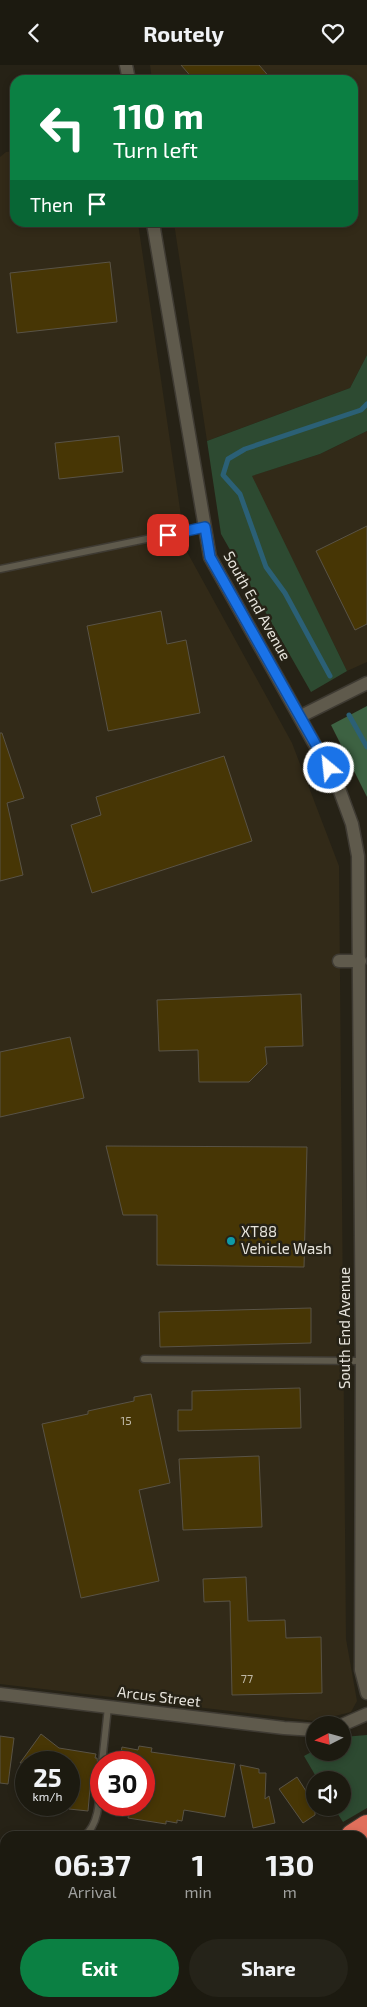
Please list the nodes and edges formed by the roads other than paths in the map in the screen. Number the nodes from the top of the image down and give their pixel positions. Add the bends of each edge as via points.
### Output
1 (154, 227) edge
2 (205, 527) junction
3 (0, 569) edge
4 (367, 683) edge
5 (301, 716) junction
6 (339, 961) dead end
7 (360, 961) junction
8 (144, 1359) dead end
9 (362, 1361) junction
10 (367, 1693) edge
11 (0, 1694) edge
12 (108, 1707) junction
13 (367, 1714) edge
14 (351, 1721) edge
15 (306, 1729) edge
16 (103, 1751) edge
17 (96, 1816) edge
18 (89, 1831) edge

1 - 2 street, South End Avenue
2 - 3 lane
2 - 5 street, South End Avenue via 210,557
4 - 5 street
5 - 7 street, South End Avenue via 338,786 352,824 358,856
6 - 7 street
7 - 9 street, South End Avenue
8 - 9 lane
9 - 10 street, South End Avenue via 360,1670
11 - 12 street, Arcus Street
12 - 15 street, Arcus Street
12 - 16 lane
13 - 14 street
17 - 18 lane

